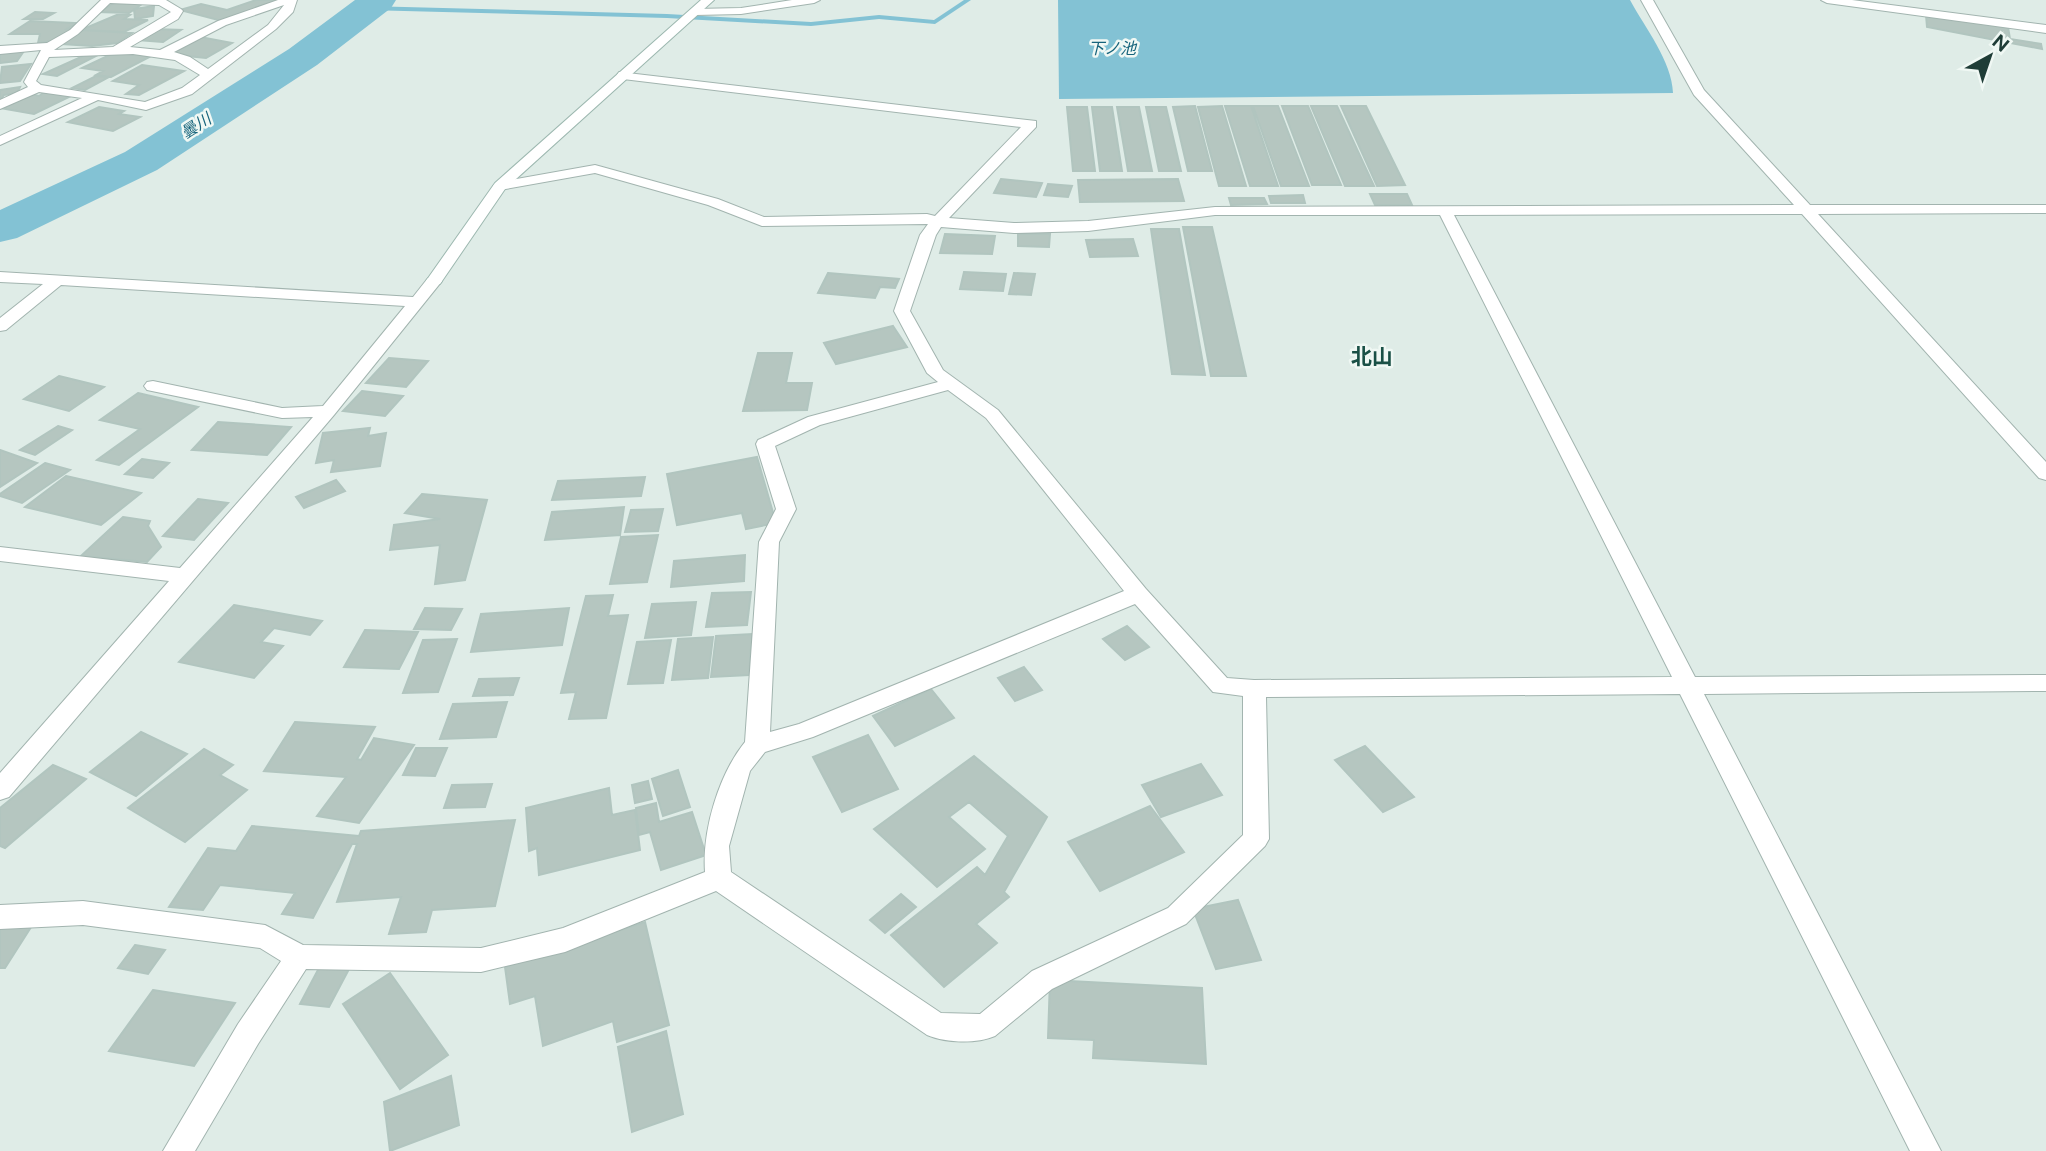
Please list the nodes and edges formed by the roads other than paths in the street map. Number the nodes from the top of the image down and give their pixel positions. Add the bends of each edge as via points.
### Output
1 (290, 0) edge
2 (708, 0) edge
3 (814, 0) edge
4 (1647, 0) edge
5 (1826, 0) edge
6 (695, 12) junction
7 (2046, 29) edge
8 (118, 49) junction
9 (0, 50) edge
10 (48, 50) junction
11 (161, 54) junction
12 (79, 55) junction
13 (211, 74) junction
14 (623, 75) junction
15 (34, 82) junction
16 (96, 96) junction
17 (0, 104) edge
18 (0, 141) edge
19 (499, 186) junction
20 (1807, 209) junction
21 (2046, 209) edge
22 (1445, 211) junction
23 (937, 222) junction
24 (5, 277) edge
25 (58, 280) junction
26 (419, 302) junction
27 (0, 326) edge
28 (952, 384) junction
29 (153, 386) dead end
30 (328, 411) junction
31 (2046, 474) edge
32 (0, 554) edge
33 (187, 576) junction
34 (1138, 594) junction
35 (2046, 683) edge
36 (1689, 688) junction
37 (1254, 689) junction
38 (757, 745) junction
39 (0, 790) edge
40 (718, 878) junction
41 (0, 917) edge
42 (299, 957) junction
43 (178, 1151) edge
44 (1926, 1151) edge

1 - 11 street via 222,23
1 - 13 street via 289,10 272,27
2 - 6 street
3 - 6 street via 755,10
4 - 20 street via 1699,92
5 - 7 street
6 - 14 street
8 - 10 street via 177,11 161,2 107,0
8 - 11 street
8 - 12 street
9 - 10 street
10 - 12 street
10 - 15 street
11 - 13 street via 186,60 198,72
12 - 15 street
13 - 16 street via 187,91 146,106
14 - 19 street
14 - 23 street via 1031,124
15 - 16 street
15 - 17 street
16 - 18 street
19 - 23 street via 595,169 713,202 762,222 927,218
19 - 26 street
20 - 21 street
20 - 22 street
20 - 31 street
22 - 23 street via 1215,211 1088,226 1014,228
22 - 36 street
23 - 28 street via 928,235 902,310 936,373
24 - 25 street
25 - 26 street
25 - 27 street
26 - 30 street
28 - 34 street via 992,414
28 - 38 street via 814,421 765,444 786,509 769,542
29 - 30 street via 282,413
30 - 33 street
32 - 33 street
33 - 39 street
34 - 37 street via 1221,686
34 - 38 street via 805,731
35 - 36 street
36 - 37 street
36 - 44 street
37 - 40 street via 1256,839 1177,916 1042,980 985,1027 937,1026
38 - 40 street via 739,767 716,846
40 - 42 street via 565,940 481,960
41 - 42 street via 83,913 239,933 265,937
42 - 43 street

